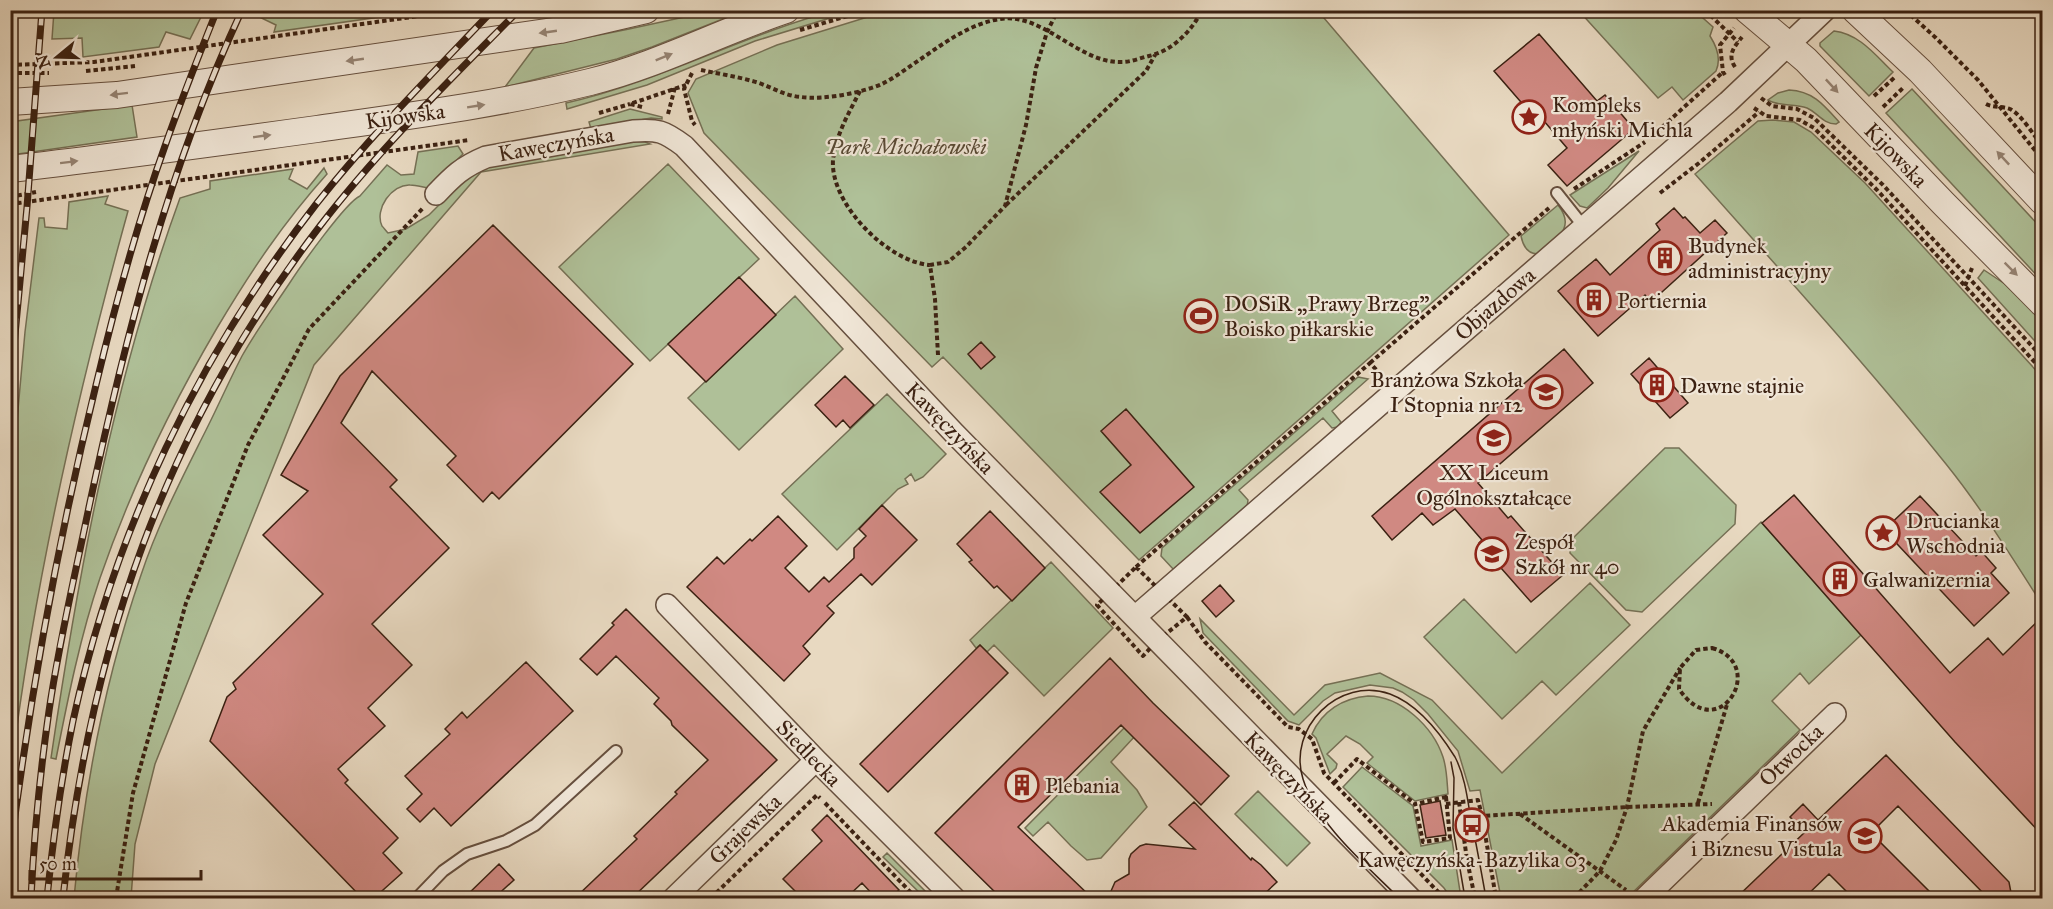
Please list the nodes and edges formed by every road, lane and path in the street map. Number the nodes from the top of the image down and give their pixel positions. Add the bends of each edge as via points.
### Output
1 (461, 10) edge
2 (646, 10) edge
3 (786, 10) edge
4 (1058, 10) edge
5 (1202, 10) edge
6 (1706, 10) edge
7 (1825, 10) edge
8 (1855, 10) edge
9 (1905, 10) edge
10 (1747, 19) edge
11 (1047, 32) junction
12 (1729, 33) junction
13 (1936, 38) junction
14 (1738, 42) junction
15 (1790, 45) junction
16 (1155, 55) junction
17 (10, 65) edge
18 (698, 69) dead end
19 (1723, 72) junction
20 (1909, 73) junction
21 (671, 80) dead end
22 (1740, 82) junction
23 (687, 84) dead end
24 (673, 88) junction
25 (860, 91) junction
26 (10, 102) edge
27 (630, 104) junction
28 (1992, 107) dead end
29 (2001, 107) junction
30 (1754, 108) dead end
31 (649, 109) dead end
32 (1869, 111) junction
33 (592, 115) dead end
34 (666, 118) junction
35 (684, 118) dead end
36 (692, 121) dead end
37 (1832, 136) junction
38 (471, 139) dead end
39 (1846, 141) dead end
40 (1841, 146) junction
41 (2043, 146) edge
42 (1836, 151) junction
43 (2043, 159) edge
44 (10, 169) edge
45 (436, 194) joint
46 (1559, 195) junction
47 (10, 197) edge
48 (2043, 201) edge
49 (1005, 206) junction
50 (1584, 227) junction
51 (930, 265) junction
52 (1973, 269) dead end
53 (1969, 278) junction
54 (1965, 286) junction
55 (2043, 303) edge
56 (938, 355) dead end
57 (2043, 357) edge
58 (1370, 363) dead end
59 (2043, 370) edge
60 (667, 605) dead end
61 (1135, 617) junction
62 (1187, 617) dead end
63 (1680, 668) junction
64 (1728, 701) junction
65 (1835, 714) dead end
66 (616, 751) dead end
67 (816, 760) junction
68 (1334, 783) junction
69 (1459, 802) junction
70 (1698, 803) junction
71 (1415, 804) junction
72 (1446, 804) junction
73 (1739, 806) junction
74 (1627, 807) junction
75 (1519, 814) junction
76 (1482, 816) junction
77 (1600, 871) junction
78 (1636, 895) edge
79 (116, 898) edge
80 (417, 898) edge
81 (674, 898) edge
82 (711, 898) edge
83 (916, 898) edge
84 (954, 898) edge
85 (1410, 898) edge
86 (1444, 898) edge
87 (1475, 898) edge
88 (1496, 898) edge
89 (1574, 898) edge

1 - 17 path via 94,62
2 -> 26 street via 560,30 117,95
44 -> 3 street, Kijowska via 524,97 638,68
4 - 11 path
5 - 16 path via 1188,33
6 - 12 path
7 - 15 street, Objazdowa
8 - 20 street
9 - 13 path
10 - 12 path
10 - 14 path
10 - 15 street, Kijowska
11 - 16 path via 1101,59 1122,62
11 - 25 path via 1016,18 982,23 883,84
11 - 49 path
12 - 14 path
12 - 19 path via 1720,45
13 - 20 path
13 - 29 path
14 - 22 path via 1731,60
15 - 22 street, Objazdowa
15 -> 32 street, Kijowska
16 - 49 path via 1146,71
18 - 25 path via 759,83 801,98
19 - 22 path
19 - 46 path via 1643,144
20 - 32 path
20 - 32 path
48 -> 20 street
21 - 24 path
22 - 37 path via 1768,105 1806,113
22 - 50 street, Objazdowa
23 - 24 path
24 - 27 path
24 - 34 path
25 - 51 path via 838,133 833,162 837,183 860,224 881,243 902,258
27 - 31 path
27 - 33 path
28 - 29 path
29 - 41 path via 2015,112
29 - 43 path
30 - 42 path via 1766,116 1805,122
32 - 37 path
32 -> 55 street, Kijowska via 1943,203
34 - 45 street, Kawęczyńska via 655,129 486,157 468,164
34 - 61 street, Kawęczyńska via 684,146 953,432
35 - 36 path
37 - 40 path
38 - 47 path via 19,203
39 - 40 path
40 - 42 path
40 - 53 path via 1883,185
42 - 54 path
45 - 79 path via 309,329 248,445 186,603 133,793
46 - 50 lane
46 - 58 path
49 - 51 path via 948,262
50 - 61 street, Objazdowa
51 - 56 path
52 - 53 path
53 - 54 path
53 - 57 path
54 - 59 path
60 - 67 street, Siedlecka
61 - 85 street, Kawęczyńska
62 - 68 path via 1204,642 1288,727 1299,729 1312,739 1324,773
63 - 64 path via 1679,689 1694,707 1717,709
63 - 64 path via 1696,650 1720,651 1732,661 1738,675 1735,694
63 - 74 path via 1644,731
64 - 70 path
65 - 73 street, Otwocka
66 - 80 lane via 535,825 507,841 467,854 442,871
67 - 81 street, Grajewska
67 - 84 street, Siedlecka
68 - 71 path via 1357,759
68 - 86 path
69 - 72 path
69 - 76 path via 1478,800
69 - 87 path
70 - 73 path
70 - 74 path
71 - 72 path via 1446,797
71 - 72 path via 1423,842 1450,838
73 - 78 street, Otwocka
74 - 75 path
74 - 77 path
75 - 76 path
75 - 77 path
76 - 88 path
77 - 78 path
77 - 89 path
82 - 83 path via 817,795

